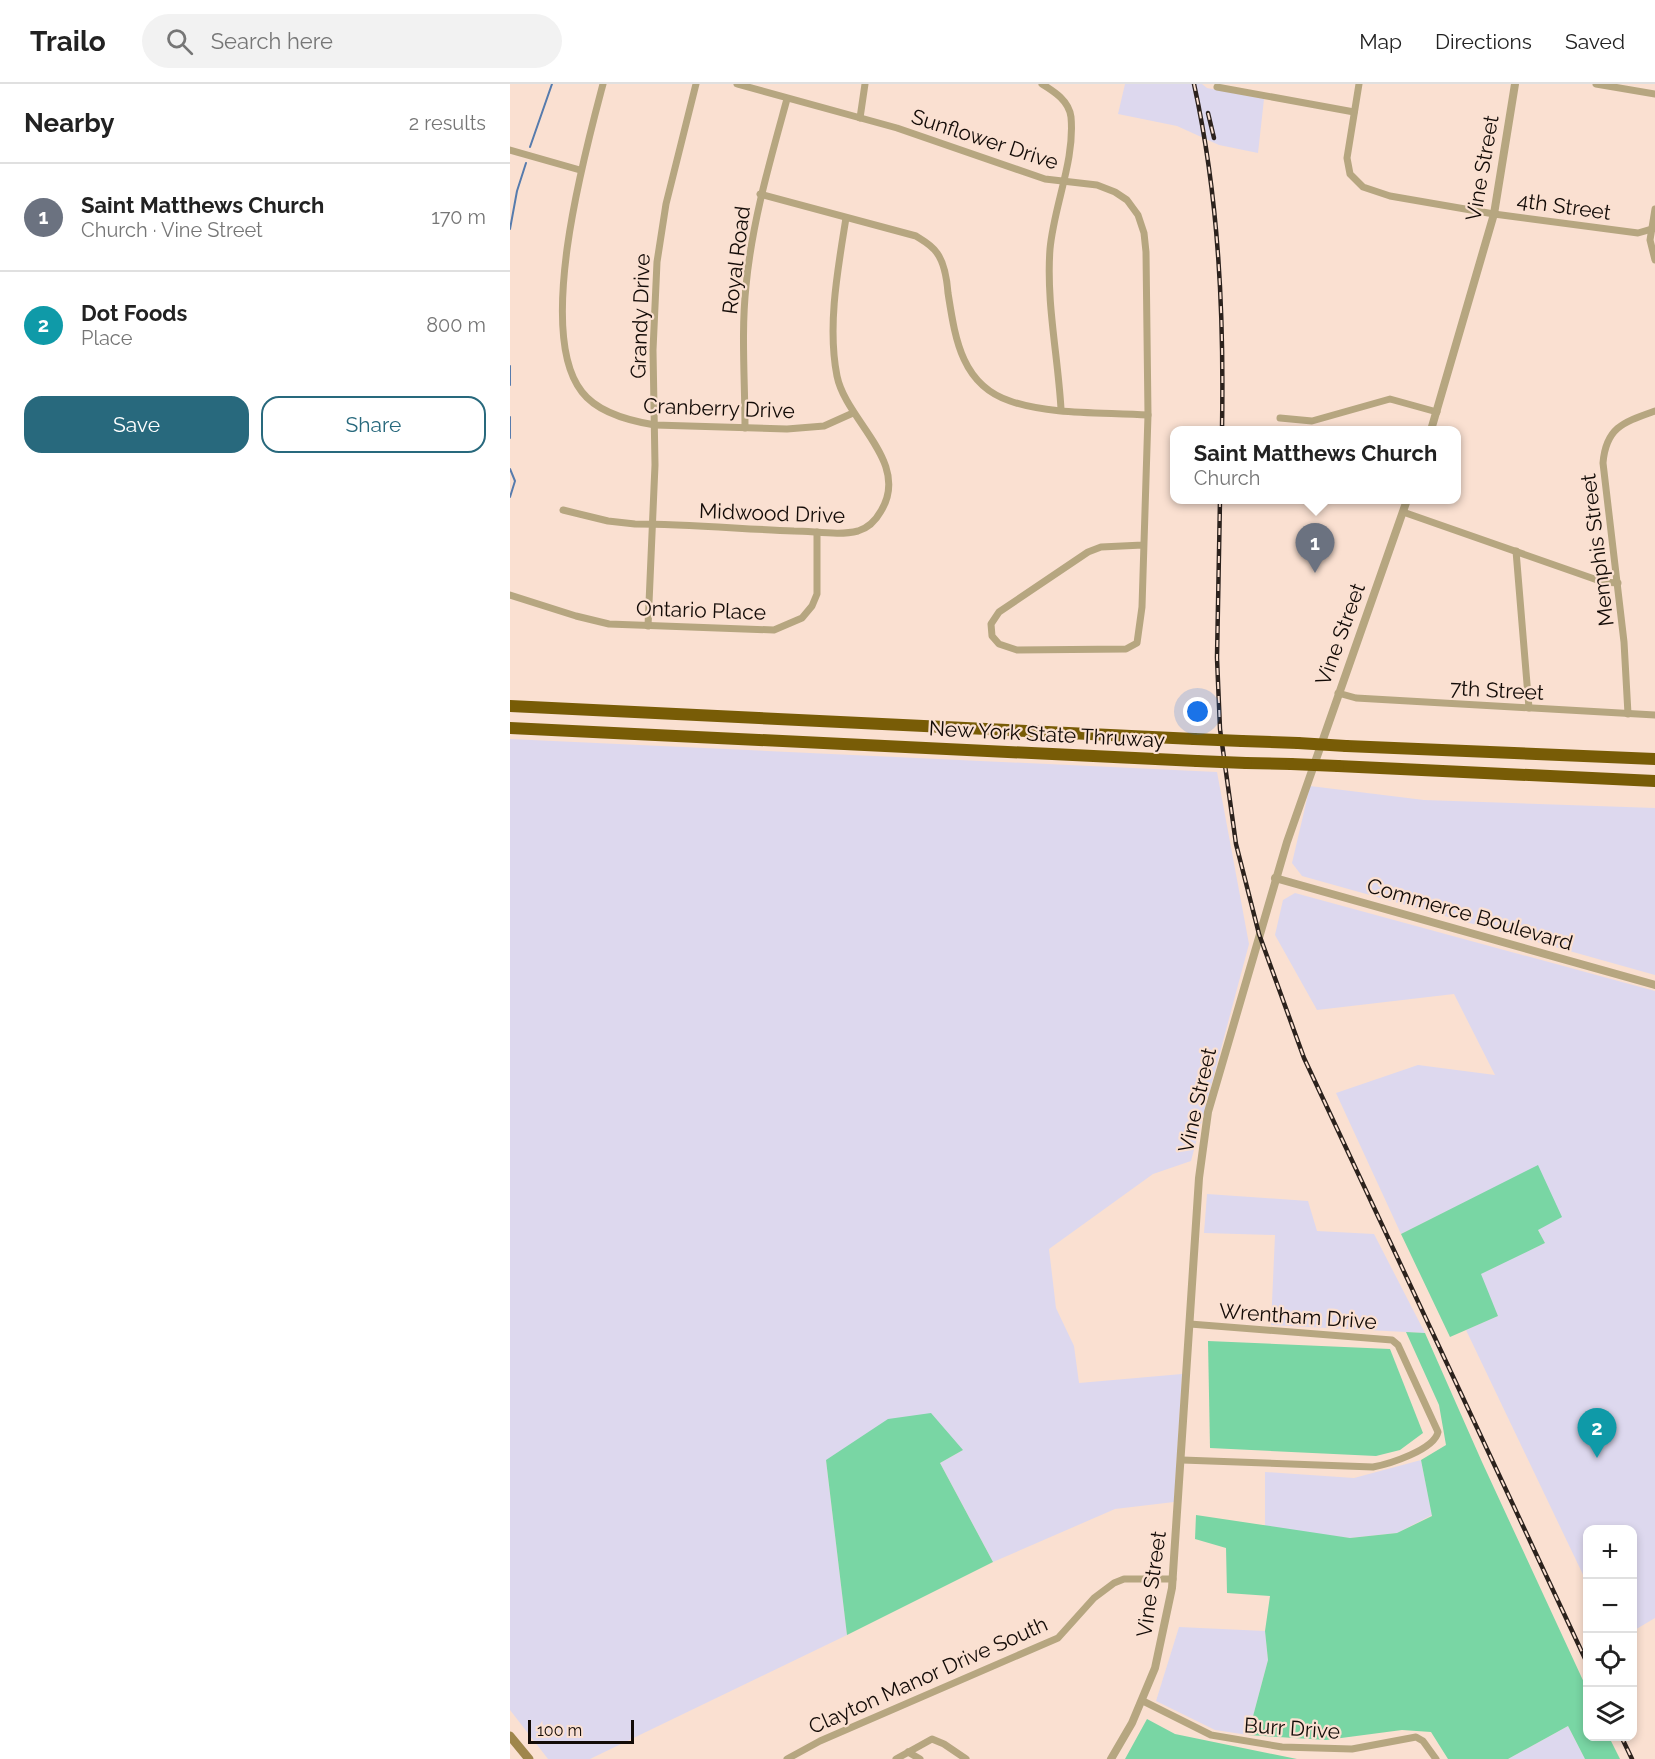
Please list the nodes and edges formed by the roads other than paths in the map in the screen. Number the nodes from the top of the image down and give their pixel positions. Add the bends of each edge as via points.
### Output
1 (603, 84) edge
2 (696, 84) edge
3 (737, 84) edge
4 (866, 84) edge
5 (1042, 84) edge
6 (1359, 84) edge
7 (1515, 84) edge
8 (1596, 84) edge
9 (1217, 87) dead end
10 (1655, 94) edge
11 (787, 99) junction
12 (1354, 112) junction
13 (860, 118) junction
14 (510, 150) edge
15 (580, 170) junction
16 (1062, 181) junction
17 (760, 194) junction
18 (1655, 209) edge
19 (1494, 214) junction
20 (846, 218) junction
21 (1653, 228) edge
22 (1655, 260) edge
23 (1061, 409) junction
24 (1655, 411) edge
25 (1437, 412) junction
26 (853, 413) junction
27 (1148, 415) junction
28 (1280, 418) dead end
29 (655, 425) junction
30 (1432, 426) edge
31 (745, 428) junction
32 (1406, 504) edge
33 (563, 510) dead end
34 (1403, 512) junction
35 (652, 524) junction
36 (817, 532) junction
37 (1143, 545) junction
38 (1516, 551) junction
39 (1618, 583) junction
40 (510, 595) edge
41 (648, 626) junction
42 (1338, 693) junction
43 (510, 706) edge
44 (1529, 708) junction
45 (1628, 714) junction
46 (1655, 715) edge
47 (510, 728) edge
48 (1655, 759) edge
49 (1655, 781) edge
50 (1275, 878) junction
51 (1655, 985) edge
52 (1190, 1324) junction
53 (1182, 1460) junction
54 (1173, 1579) junction
55 (1143, 1701) junction
56 (510, 1736) edge
57 (908, 1752) junction
58 (529, 1759) edge
59 (787, 1759) edge
60 (896, 1759) edge
61 (920, 1759) edge
62 (966, 1759) edge
63 (1111, 1759) edge
64 (1436, 1759) edge

1 - 15 street, Cranberry Drive
2 - 29 street, Grandy Drive via 666,204 657,262
3 - 11 street, Sunflower Drive
4 - 13 street
5 - 16 street via 1064,100 1071,115
6 - 12 street
7 - 19 street, Vine Street
8 - 10 street
9 - 12 street
11 - 13 street, Sunflower Drive
11 - 17 street, Royal Road
12 - 19 street, 4th Street via 1347,168 1363,187 1390,196
13 - 16 street, Sunflower Drive
14 - 15 street
15 - 29 street, Cranberry Drive via 571,215 564,303 564,343 569,369 579,388 594,403 634,422
16 - 23 street via 1048,282
16 - 27 street, Sunflower Drive via 1097,185 1115,192 1138,215 1144,233 1147,270
17 - 20 street
17 - 31 street, Royal Road via 745,289
18 - 21 street
19 - 21 street, 4th Street via 1638,233
19 - 25 street, Vine Street
20 - 23 street via 916,236 928,243 938,253 944,268 959,352 971,374 1009,401
20 - 26 street, Midwood Drive via 835,303 835,358 842,393
21 - 22 street via 1650,240
23 - 27 street
24 - 39 street, Memphis Street via 1624,423 1604,446 1602,463
25 - 28 street via 1390,399 1312,421
25 - 30 street, Vine Street
26 - 31 street, Cranberry Drive via 824,426
26 - 36 street, Midwood Drive via 887,470 886,504 869,526 860,530
27 - 37 street, Sunflower Drive
29 - 31 street, Cranberry Drive
29 - 35 street, Grandy Drive
32 - 34 street, Vine Street
33 - 35 street, Midwood Drive via 608,521
34 - 38 street
34 - 42 street, Vine Street
35 - 36 street, Midwood Drive
35 - 41 street, Grandy Drive
36 - 41 street, Ontario Place via 818,594 802,618 774,630
37 - 37 street, Sunflower Drive via 1140,634 1130,648 1017,650 999,644 992,636 991,624 999,612 1081,556 1101,548
38 - 39 street via 1603,582
38 - 44 street
39 - 45 street, Memphis Street
40 - 41 street, Ontario Place via 609,624
42 - 44 street, 7th Street via 1356,698
42 - 50 street, Vine Street
43 - 48 highway, New York State Thruway, bridge
44 - 45 street, 7th Street
45 - 46 street, 7th Street
47 - 49 highway, New York State Thruway, bridge
50 - 51 street, Commerce Boulevard
50 - 52 street, Vine Street via 1208,1113 1199,1178
52 - 53 street, Vine Street
52 - 53 street, Wrentham Drive via 1392,1340 1438,1432 1432,1443 1395,1462 1373,1467
53 - 54 street, Vine Street
54 - 55 street, Vine Street via 1162,1644
54 - 59 street, Clayton Manor Drive South via 1124,1579 1114,1583 1094,1598 1058,1638
55 - 63 street, Vine Street
55 - 64 street, Burr Drive via 1224,1739 1282,1747 1352,1749 1416,1737
56 - 58 main road
57 - 60 street
57 - 61 street
57 - 62 street via 934,1739

